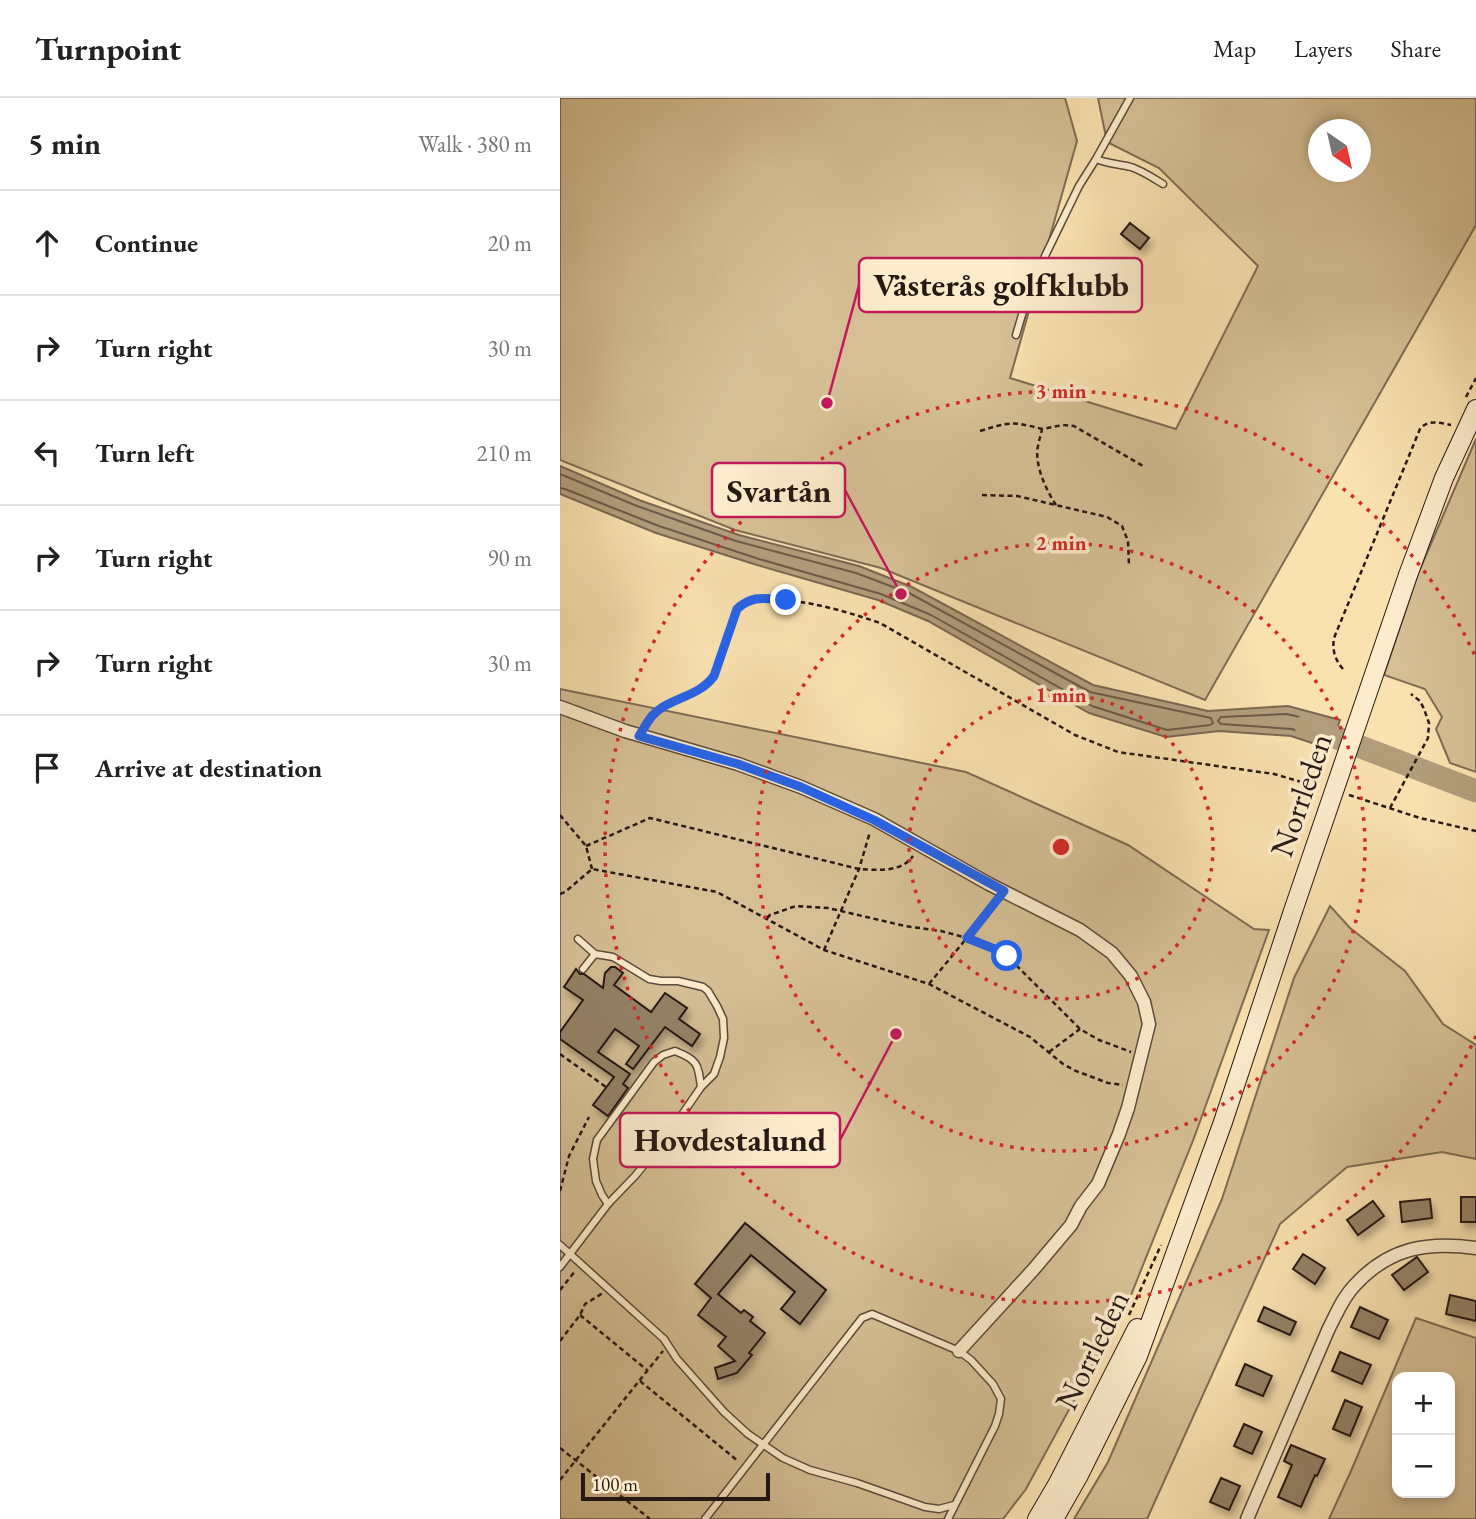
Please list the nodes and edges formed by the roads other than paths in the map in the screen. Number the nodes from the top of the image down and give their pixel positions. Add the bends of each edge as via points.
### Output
1 (1130, 98) edge
2 (1097, 159) junction
3 (1163, 184) dead end
4 (1034, 279) junction
5 (1057, 291) dead end
6 (1016, 335) dead end
7 (1476, 409) edge
8 (560, 707) edge
9 (578, 939) dead end
10 (596, 954) junction
11 (583, 969) dead end
12 (701, 1087) junction
13 (608, 1204) junction
14 (1194, 1204) junction
15 (560, 1245) edge
16 (1476, 1248) edge
17 (570, 1255) junction
18 (560, 1267) edge
19 (959, 1351) junction
20 (764, 1444) junction
21 (954, 1505) junction
22 (705, 1519) edge
23 (948, 1519) edge
24 (1037, 1519) edge
25 (1054, 1519) edge
26 (1247, 1519) edge

1 - 2 lane
2 - 3 lane via 1135,169
2 - 4 lane
4 - 5 lane via 1046,291
4 - 6 lane
7 - 14 main road, Norrleden, bridge via 1408,575
8 - 19 street via 639,736 738,764 874,820 1080,930 1112,953 1131,976 1149,1024 1119,1135 1098,1184 1071,1225
9 - 10 lane
10 - 11 lane
10 - 12 lane via 613,957 649,979 678,981 708,991 723,1019 724,1038 714,1074
12 - 13 lane via 666,1138
12 - 13 lane via 692,1058 675,1051 654,1062 597,1140 593,1159 596,1181
13 - 17 lane
14 - 24 main road, Norrleden via 1129,1347
14 - 25 main road, Norrleden via 1138,1356
15 - 17 lane
16 - 26 street via 1422,1246 1398,1253 1354,1286 1329,1328
17 - 18 lane
17 - 20 lane via 664,1339 724,1412
19 - 20 lane via 869,1314
19 - 21 lane via 984,1373 1001,1399 995,1426
20 - 21 lane via 810,1470 925,1507
20 - 22 lane
21 - 23 lane

